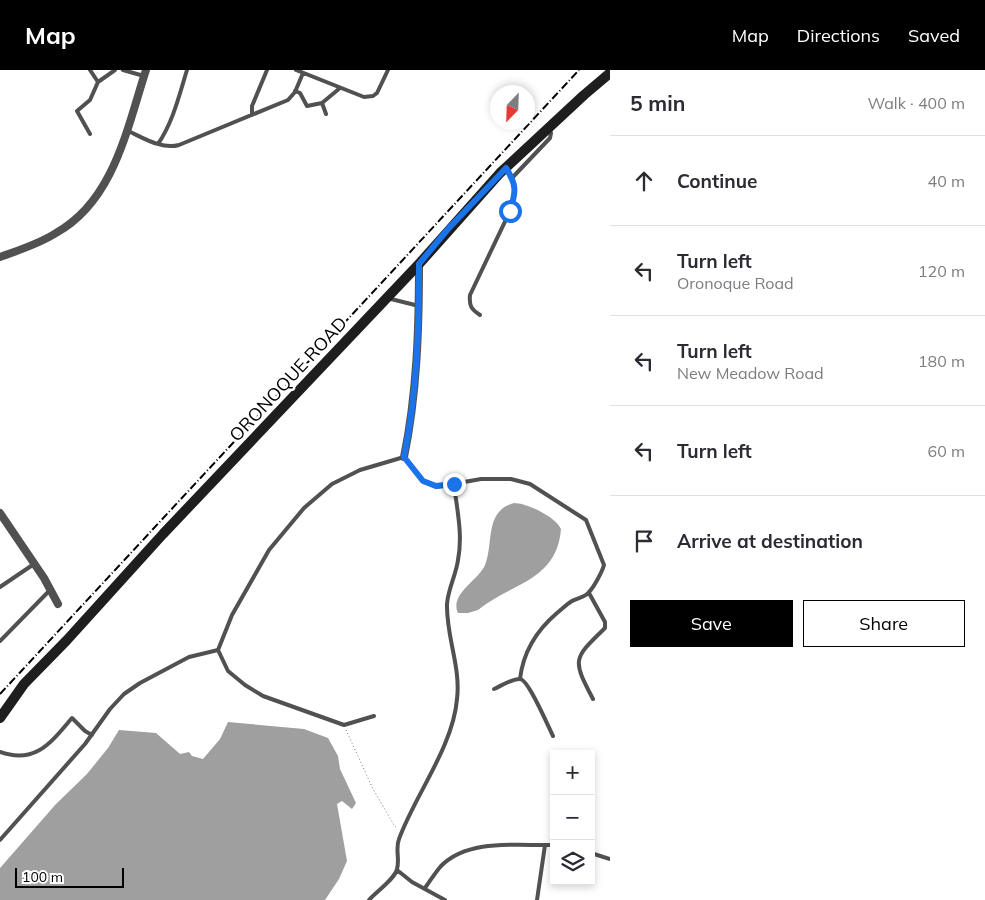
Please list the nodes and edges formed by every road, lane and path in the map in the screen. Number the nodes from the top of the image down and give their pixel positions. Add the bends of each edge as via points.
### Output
1 (90, 70) edge
2 (115, 70) edge
3 (123, 70) edge
4 (187, 70) edge
5 (267, 70) edge
6 (296, 70) edge
7 (388, 70) edge
8 (145, 73) edge
9 (303, 73) junction
10 (610, 73) edge
11 (98, 82) junction
12 (340, 88) junction
13 (295, 91) junction
14 (322, 103) junction
15 (326, 114) dead end
16 (252, 115) junction
17 (549, 127) junction
18 (126, 130) junction
19 (90, 134) dead end
20 (158, 144) junction
21 (506, 168) junction
22 (512, 178) junction
23 (0, 257) edge
24 (419, 264) junction
25 (387, 298) junction
26 (419, 306) junction
27 (480, 316) dead end
28 (404, 457) junction
29 (454, 484) junction
30 (0, 513) edge
31 (34, 564) junction
32 (0, 587) edge
33 (50, 590) junction
34 (589, 594) junction
35 (58, 604) dead end
36 (0, 641) edge
37 (218, 650) junction
38 (520, 679) junction
39 (494, 689) dead end
40 (593, 699) dead end
41 (374, 716) dead end
42 (0, 718) edge
43 (344, 725) junction
44 (92, 735) junction
45 (553, 736) dead end
46 (0, 752) edge
47 (402, 832) junction
48 (0, 840) edge
49 (544, 845) junction
50 (550, 845) edge
51 (595, 853) edge
52 (610, 858) edge
53 (397, 870) junction
54 (425, 888) junction
55 (369, 900) edge
56 (445, 900) edge
57 (537, 900) edge

1 - 11 lane
2 - 11 lane
3 - 8 lane
4 - 20 lane via 174,112
5 - 16 lane via 252,106
6 - 9 lane
7 - 12 lane via 374,96 359,96
8 - 18 street
9 - 12 lane
9 - 13 lane
10 - 17 street, ORONOQUE ROAD
11 - 19 lane via 90,100 77,111
12 - 14 lane
13 - 14 lane via 300,93 307,106
13 - 16 lane via 288,100
14 - 15 lane
16 - 20 lane via 179,145
17 - 21 street, ORONOQUE ROAD
17 - 22 lane via 550,138
18 - 20 lane
18 - 23 street via 116,163 88,209 58,233
21 - 22 lane
21 - 24 street, ORONOQUE ROAD
22 - 27 lane via 516,187 510,211 470,295 471,309
24 - 25 street, ORONOQUE ROAD
24 - 26 street
25 - 26 lane
25 - 42 street, ORONOQUE ROAD via 162,534 24,684
26 - 28 street via 410,423
28 - 29 lane via 423,481 436,486
28 - 37 lane via 360,470 332,484 304,508 268,550 232,615
29 - 34 lane via 481,479 511,479 530,484 586,520 604,565
29 - 47 lane via 460,545 447,604 458,698 442,748
30 - 31 street
31 - 32 lane
31 - 33 street
33 - 35 street
33 - 36 lane
34 - 38 lane via 556,613 540,630 522,665
34 - 40 lane via 605,622 605,628 586,646 578,667
37 - 43 lane via 228,671 251,689
37 - 44 lane via 189,657 140,683 110,709
38 - 39 lane
38 - 45 lane via 529,688
41 - 43 lane
43 - 47 path via 373,789 394,825
44 - 46 lane via 72,718 38,752 27,756
44 - 48 lane
47 - 53 lane via 398,842
49 - 50 lane
49 - 54 lane via 471,849 442,866
49 - 57 lane
51 - 52 lane
53 - 54 lane
53 - 55 lane
54 - 56 lane

